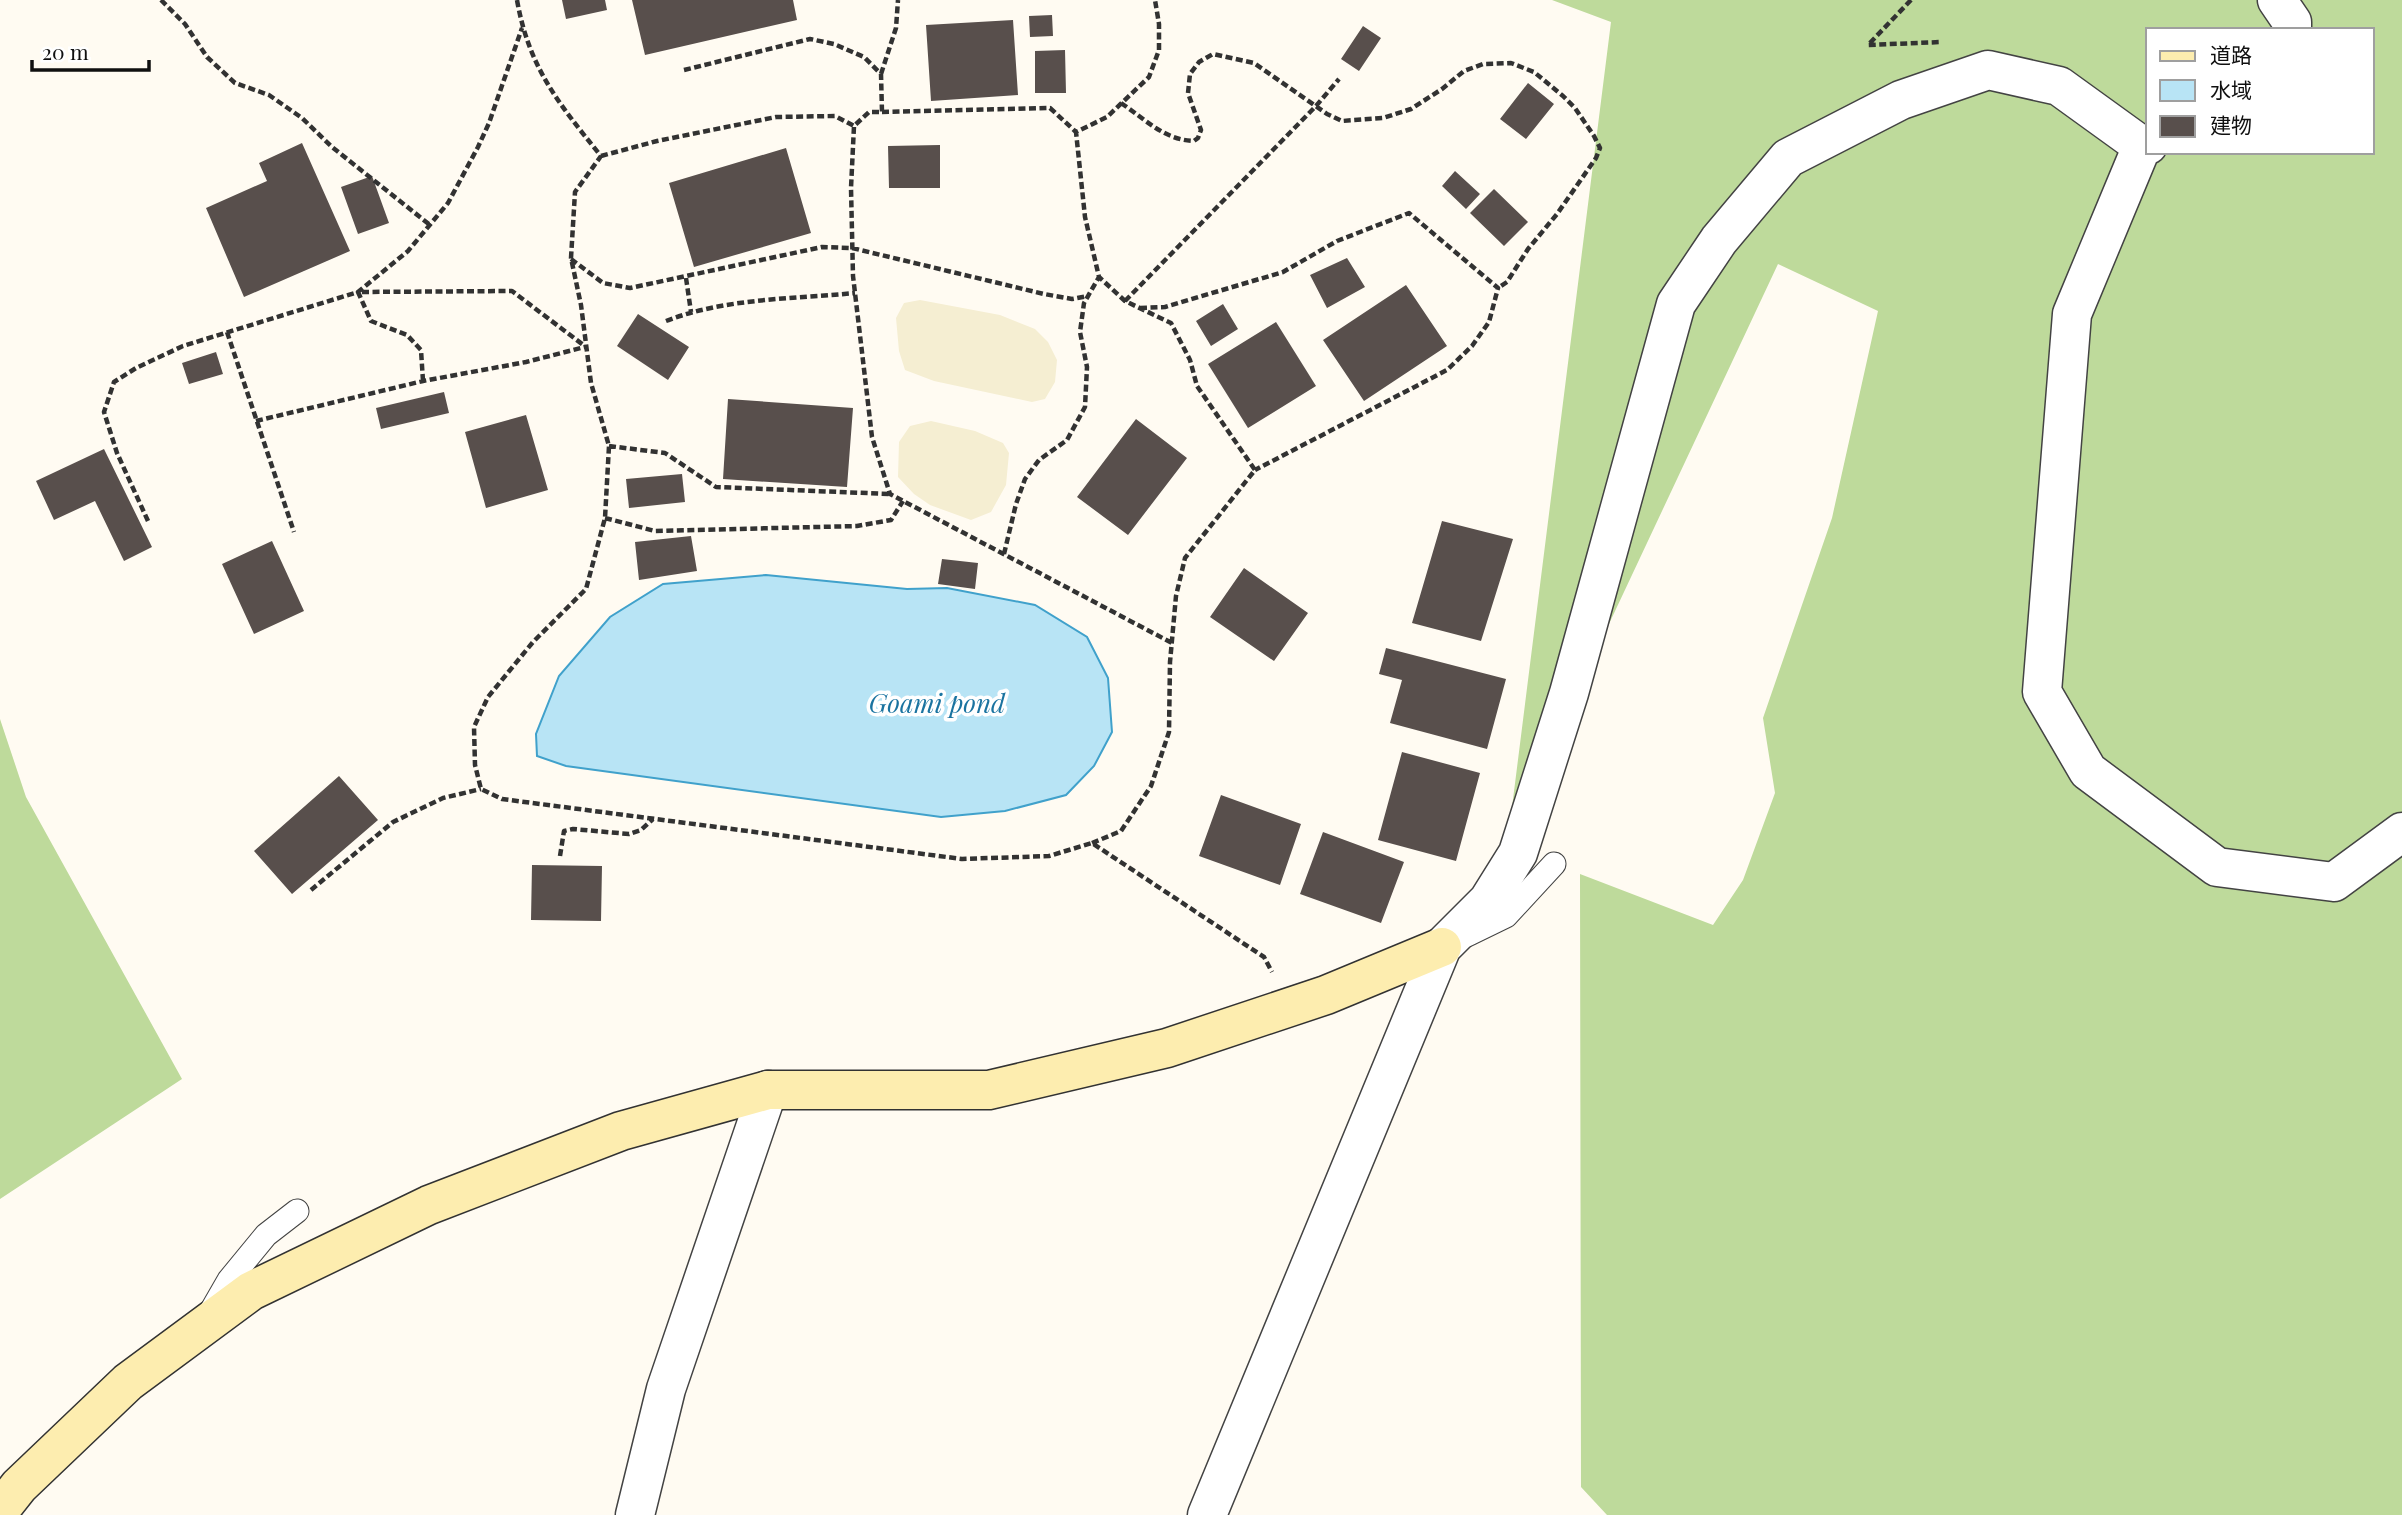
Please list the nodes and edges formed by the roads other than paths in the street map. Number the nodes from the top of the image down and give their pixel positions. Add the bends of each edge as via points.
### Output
1 (2277, 0) edge
2 (2291, 28) edge
3 (2145, 145) edge
4 (2402, 832) edge
5 (1554, 864) dead end
6 (1442, 947) junction
7 (768, 1090) junction
8 (297, 1211) dead end
9 (201, 1328) junction
10 (0, 1510) edge
11 (635, 1515) edge
12 (1207, 1515) edge

1 - 2 street
3 - 4 street via 2072,314 2042,692 2088,771 2217,867 2334,882
3 - 6 street via 2059,86 1988,69 1901,100 1788,158 1719,240 1676,304 1569,693 1517,853 1488,901
5 - 6 lane via 1506,916
6 - 7 street via 1326,995 1167,1048 989,1090
6 - 12 street
7 - 9 street via 621,1131 429,1205 251,1291
7 - 11 street via 666,1389
8 - 9 lane via 266,1235 236,1271
9 - 10 street via 128,1382 19,1486

